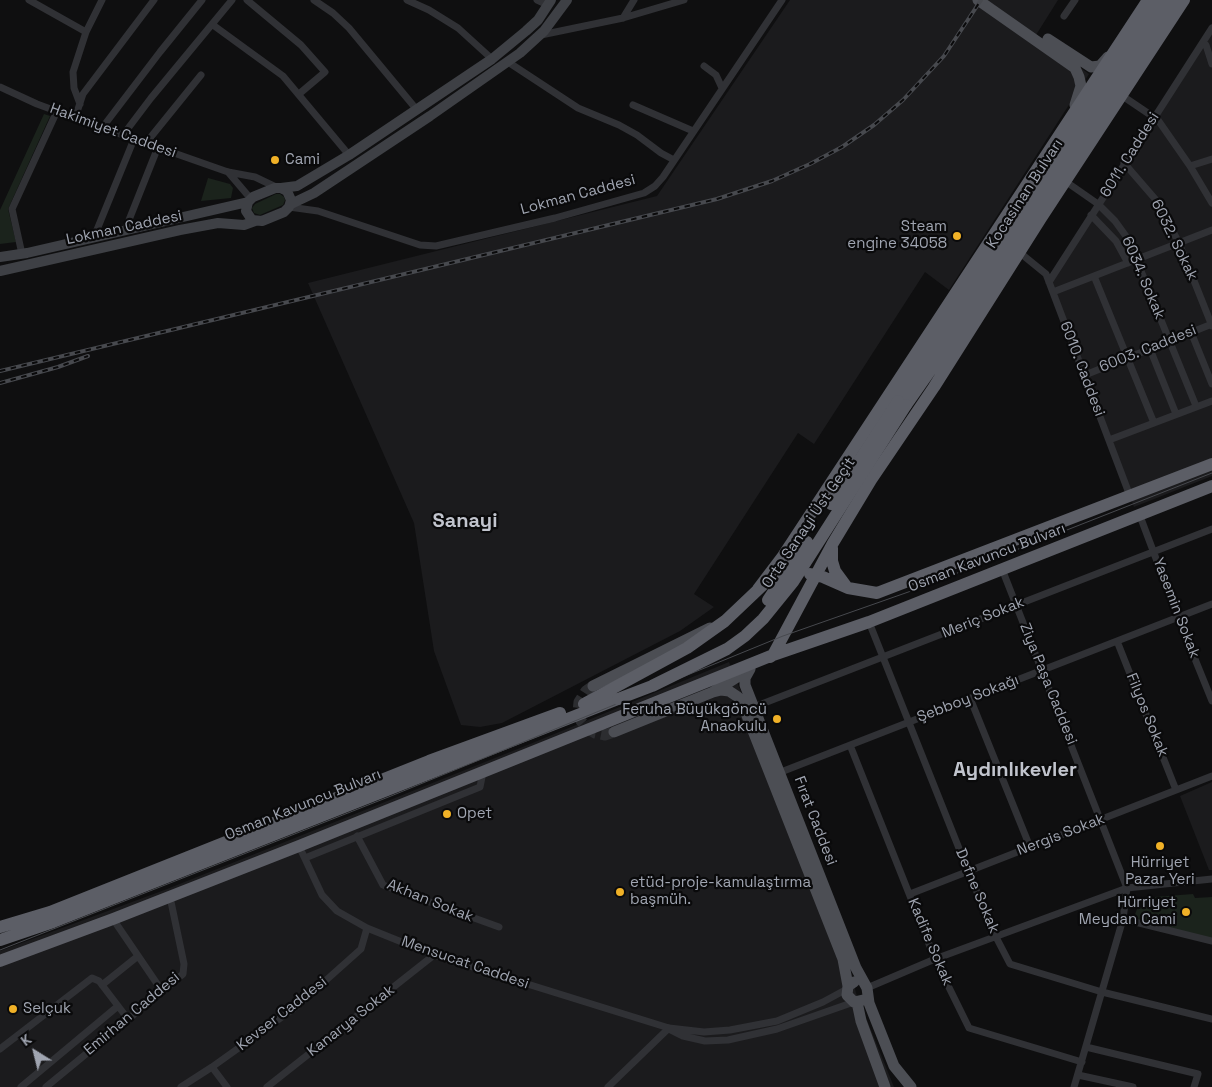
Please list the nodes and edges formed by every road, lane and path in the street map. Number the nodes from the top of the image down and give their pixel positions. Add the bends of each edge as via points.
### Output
1 (29, 0) edge
2 (102, 0) edge
3 (154, 0) edge
4 (202, 0) edge
5 (232, 0) edge
6 (247, 0) edge
7 (314, 0) edge
8 (406, 0) edge
9 (537, 0) edge
10 (567, 0) edge
11 (634, 0) edge
12 (684, 0) edge
13 (782, 0) edge
14 (978, 0) edge
15 (990, 0) edge
16 (1075, 0) edge
17 (1148, 0) edge
18 (1160, 0) edge
19 (1170, 0) edge
20 (1184, 0) edge
21 (550, 2) edge
22 (1064, 16) dead end
23 (623, 18) junction
24 (213, 25) junction
25 (1212, 28) edge
26 (86, 32) junction
27 (1126, 34) junction
28 (541, 35) junction
29 (1206, 45) edge
30 (492, 59) junction
31 (508, 62) junction
32 (1212, 64) edge
33 (704, 66) dead end
34 (201, 75) dead end
35 (0, 87) edge
36 (722, 88) junction
37 (298, 94) junction
38 (1121, 95) junction
39 (80, 104) junction
40 (633, 105) dead end
41 (417, 110) junction
42 (57, 111) junction
43 (1154, 117) junction
44 (75, 118) junction
45 (1067, 125) junction
46 (102, 128) junction
47 (693, 131) junction
48 (123, 135) junction
49 (134, 139) junction
50 (146, 143) junction
51 (158, 147) junction
52 (348, 155) junction
53 (1212, 159) edge
54 (674, 160) junction
55 (1124, 163) junction
56 (1190, 166) junction
57 (228, 172) junction
58 (1065, 181) junction
59 (280, 188) junction
60 (250, 200) junction
61 (1212, 203) edge
62 (1098, 204) junction
63 (290, 205) junction
64 (1091, 215) junction
65 (255, 221) junction
66 (126, 230) junction
67 (1212, 230) edge
68 (94, 237) junction
69 (1179, 243) junction
70 (1019, 252) junction
71 (22, 254) junction
72 (0, 257) edge
73 (1136, 260) junction
74 (1128, 263) junction
75 (0, 270) edge
76 (1094, 276) junction
77 (1049, 282) junction
78 (1053, 292) junction
79 (944, 309) junction
80 (982, 310) junction
81 (1212, 324) edge
82 (1191, 332) junction
83 (1169, 341) junction
84 (1150, 349) junction
85 (937, 351) junction
86 (1127, 358) junction
87 (1085, 375) junction
88 (1212, 384) edge
89 (1212, 401) edge
90 (902, 403) joint
91 (1196, 406) junction
92 (1176, 414) junction
93 (1154, 423) junction
94 (1109, 440) junction
95 (1212, 464) edge
96 (1212, 486) edge
97 (1130, 496) junction
98 (1140, 516) junction
99 (1212, 529) edge
100 (794, 540) junction
101 (833, 543) junction
102 (1154, 551) junction
103 (825, 559) junction
104 (1002, 569) junction
105 (816, 575) junction
106 (783, 576) junction
107 (848, 588) junction
108 (758, 589) junction
109 (1212, 604) edge
110 (1017, 605) junction
111 (799, 606) junction
112 (1178, 617) junction
113 (725, 621) junction
114 (869, 622) junction
115 (1117, 641) junction
116 (773, 655) junction
117 (883, 658) junction
118 (750, 669) junction
119 (1042, 670) junction
120 (593, 686) tunnel mouth
121 (714, 692) junction
122 (617, 696) junction
123 (970, 698) junction
124 (1212, 701) edge
125 (584, 704) junction
126 (754, 707) junction
127 (909, 722) junction
128 (614, 732) tunnel mouth
129 (850, 745) junction
130 (484, 772) junction
131 (780, 772) junction
132 (1212, 776) edge
133 (1176, 790) junction
134 (1102, 819) junction
135 (357, 836) junction
136 (300, 846) junction
137 (1030, 847) junction
138 (305, 858) junction
139 (968, 871) junction
140 (1212, 879) edge
141 (1127, 888) junction
142 (910, 894) junction
143 (170, 897) junction
144 (113, 919) junction
145 (1123, 919) junction
146 (0, 927) edge
147 (499, 927) dead end
148 (367, 928) junction
149 (996, 937) junction
150 (0, 940) edge
151 (1212, 941) edge
152 (434, 955) junction
153 (138, 956) junction
154 (936, 959) junction
155 (0, 962) edge
156 (102, 985) junction
157 (847, 987) junction
158 (865, 989) junction
159 (162, 991) junction
160 (1102, 992) junction
161 (855, 1002) junction
162 (118, 1006) junction
163 (1212, 1018) edge
164 (128, 1019) junction
165 (669, 1028) junction
166 (1086, 1047) junction
167 (0, 1049) edge
168 (1082, 1062) junction
169 (212, 1067) junction
170 (1078, 1075) junction
171 (21, 1087) edge
172 (46, 1087) edge
173 (181, 1087) edge
174 (226, 1087) edge
175 (267, 1087) edge
176 (608, 1087) edge
177 (885, 1087) edge
178 (911, 1087) edge
179 (1074, 1087) edge
180 (1133, 1087) edge
181 (1194, 1087) edge

1 - 26 street
2 - 26 street
3 - 39 street via 83,94
4 - 46 street
5 - 24 street
6 - 37 street via 302,45 325,72
7 - 41 street via 349,28
8 - 30 street via 458,28
9 - 21 street
10 - 28 street
11 - 23 street
12 - 23 street
13 - 36 street, Lokman Caddesi
14 - 45 main road via 1075,68 1081,90
15 - 27 main road via 1091,67 1102,64
16 - 22 street
17 - 27 highway
18 - 85 highway, Kocasinan Bulvarı
19 - 85 highway, Kocasinan Bulvarı
20 - 38 highway
21 - 30 street via 538,20
23 - 28 street
24 - 37 street via 283,76
24 - 48 street
25 - 29 street, 6011. Caddesi
26 - 39 street via 73,72
27 - 45 highway
28 - 31 street
29 - 32 street
29 - 43 street, 6011. Caddesi
30 - 41 street
31 - 54 street via 578,108 619,125
31 - 63 street via 314,193
33 - 36 street via 716,76
34 - 50 street
35 - 42 street, Hakimiyet Caddesi
36 - 47 street, Lokman Caddesi
37 - 52 street
38 - 43 street
38 - 58 highway
39 - 44 street
40 - 47 street
41 - 52 street
42 - 44 street, Hakimiyet Caddesi
42 - 71 street via 12,209
43 - 55 street, 6011. Caddesi
43 - 56 street
44 - 46 street, Hakimiyet Caddesi
45 - 79 highway
46 - 48 street, Hakimiyet Caddesi
47 - 54 street, Lokman Caddesi
48 - 49 street, Hakimiyet Caddesi
49 - 50 street, Hakimiyet Caddesi
49 - 68 street
50 - 51 street, Hakimiyet Caddesi
51 - 57 street, Hakimiyet Caddesi
51 - 66 street
52 - 59 street via 297,186
53 - 56 street
54 - 63 street, Lokman Caddesi via 659,182 644,193 436,246 420,245
55 - 62 street, 6011. Caddesi
55 - 69 street, 6032. Sokak via 1156,200
56 - 61 street
57 - 59 street, Hakimiyet Caddesi via 255,177
57 - 60 street
58 - 62 street, 6034. Sokak
58 - 70 highway
59 - 60 street, Lokman Caddesi
59 - 63 street via 289,194
60 - 65 street via 246,208
60 - 66 street, Lokman Caddesi
62 - 64 street, 6011. Caddesi
62 - 73 street, 6034. Sokak via 1125,232
63 - 65 street, Lokman Caddesi via 284,212
64 - 74 street via 1116,241
64 - 77 street, 6011. Caddesi
65 - 75 street, Lokman Caddesi via 244,225 218,223 189,228
66 - 68 street, Lokman Caddesi
67 - 69 street
68 - 71 street, Lokman Caddesi
69 - 73 street
69 - 81 street, 6032. Sokak
70 - 77 street, 6010. Caddesi via 1046,274
70 - 80 highway
71 - 72 street, Lokman Caddesi
73 - 74 street
73 - 83 street, 6034. Sokak
74 - 76 street
76 - 78 street
76 - 86 street
77 - 78 street, 6010. Caddesi
78 - 87 street, 6010. Caddesi
79 - 85 highway
79 - 100 highway
80 - 85 highway
80 - 101 highway
81 - 82 street, 6003. Caddesi
82 - 83 street, 6003. Caddesi
82 - 88 street
83 - 84 street, 6003. Caddesi
83 - 91 street, 6034. Sokak
84 - 86 street, 6003. Caddesi
84 - 92 street
85 - 90 highway, Kocasinan Bulvarı
86 - 87 street, 6003. Caddesi
86 - 93 street
87 - 94 street, 6010. Caddesi
89 - 91 street
90 - 122 highway, Orta Sanayi Üst Geçit, bridge via 793,582 763,619 726,649 652,686
91 - 92 street
92 - 93 street
93 - 94 street
94 - 97 street, 6010. Caddesi
95 - 97 highway, Osman Kavuncu Bulvarı
96 - 98 highway, Osman Kavuncu Bulvarı
97 - 107 highway, Osman Kavuncu Bulvarı via 877,593
98 - 102 street, Yasemin Sokak
98 - 104 highway, Osman Kavuncu Bulvarı
99 - 102 street, Meriç Sokak
100 - 103 highway via 792,549 798,564 812,568
100 - 108 highway
101 - 103 highway
101 - 107 highway via 833,566
102 - 110 street, Meriç Sokak
102 - 112 street, Yasemin Sokak
103 - 105 highway
104 - 110 street, Ziya Paşa Caddesi
104 - 114 highway, Osman Kavuncu Bulvarı
105 - 106 highway
105 - 107 highway
105 - 111 highway
106 - 108 highway
106 - 111 highway via 798,585 801,593
108 - 113 highway
109 - 112 street, Şebboy Sokağı
110 - 117 street, Meriç Sokak
110 - 119 street, Ziya Paşa Caddesi
111 - 116 highway
112 - 115 street, Şebboy Sokağı
112 - 124 street, Yasemin Sokak
113 - 120 main road
113 - 125 highway via 687,648
114 - 116 highway, Osman Kavuncu Bulvarı
114 - 117 street, Defne Sokak
115 - 119 street, Şebboy Sokağı
115 - 133 street, Filyos Sokak
116 - 118 highway
116 - 130 highway
117 - 126 street, Meriç Sokak
117 - 127 street, Defne Sokak
118 - 121 main road
118 - 126 main road, Fırat Caddesi via 745,685
119 - 123 street, Şebboy Sokağı
119 - 134 street, Ziya Paşa Caddesi
121 - 128 main road
121 - 157 main road, Fırat Caddesi via 728,691 742,703 843,958
122 - 125 highway
122 - 150 highway, Osman Kavuncu Bulvarı
123 - 127 street, Şebboy Sokağı
123 - 137 street
125 - 146 highway, Osman Kavuncu Bulvarı
126 - 131 main road, Fırat Caddesi
127 - 129 street, Şebboy Sokağı
127 - 139 street, Defne Sokak
129 - 131 street, Şebboy Sokağı
129 - 142 street, Kadife Sokak
130 - 135 street via 480,787
130 - 136 highway
131 - 158 main road, Fırat Caddesi
132 - 133 street, Nergis Sokak
133 - 134 street, Nergis Sokak
134 - 137 street, Nergis Sokak
134 - 141 street, Ziya Paşa Caddesi
135 - 138 street
135 - 147 street, Akhan Sokak via 383,885
136 - 138 street, Mensucat Caddesi
136 - 143 highway
137 - 139 street, Nergis Sokak
138 - 148 street, Mensucat Caddesi via 322,895 337,911
139 - 142 street, Nergis Sokak
139 - 149 street, Defne Sokak
140 - 141 street
141 - 145 street, Ziya Paşa Caddesi
141 - 149 street
142 - 154 street, Kadife Sokak
143 - 144 highway
143 - 159 street, Emirhan Caddesi via 184,967 183,974
144 - 153 street
144 - 155 highway
145 - 151 street
145 - 160 street, Ziya Paşa Caddesi
148 - 152 street, Mensucat Caddesi
148 - 169 street, Kevser Caddesi via 361,949 296,1007
149 - 154 street
149 - 160 street, Defne Sokak via 1010,964
152 - 165 street, Mensucat Caddesi
152 - 175 street, Kanarya Sokak
153 - 156 street
153 - 159 street
154 - 158 street
154 - 168 street, Kadife Sokak via 969,1028
156 - 162 street
156 - 167 street via 96,979 90,979
157 - 158 main road via 853,982
157 - 161 main road via 848,998
157 - 165 street, Mensucat Caddesi via 823,1002 777,1021 704,1032
158 - 161 main road via 863,1000
158 - 178 main road, Fırat Caddesi via 894,1066
159 - 164 street, Emirhan Caddesi
160 - 163 street, Defne Sokak
160 - 166 street, Ziya Paşa Caddesi
161 - 165 street, Mensucat Caddesi via 777,1029 728,1040 705,1041 683,1036
161 - 177 main road
162 - 164 street
162 - 171 street
164 - 172 street, Emirhan Caddesi
165 - 176 street
166 - 168 street, Ziya Paşa Caddesi
166 - 181 street via 1198,1074
168 - 170 street, Ziya Paşa Caddesi
169 - 173 street, Kevser Caddesi
169 - 174 street
170 - 179 street, Ziya Paşa Caddesi
170 - 180 street

